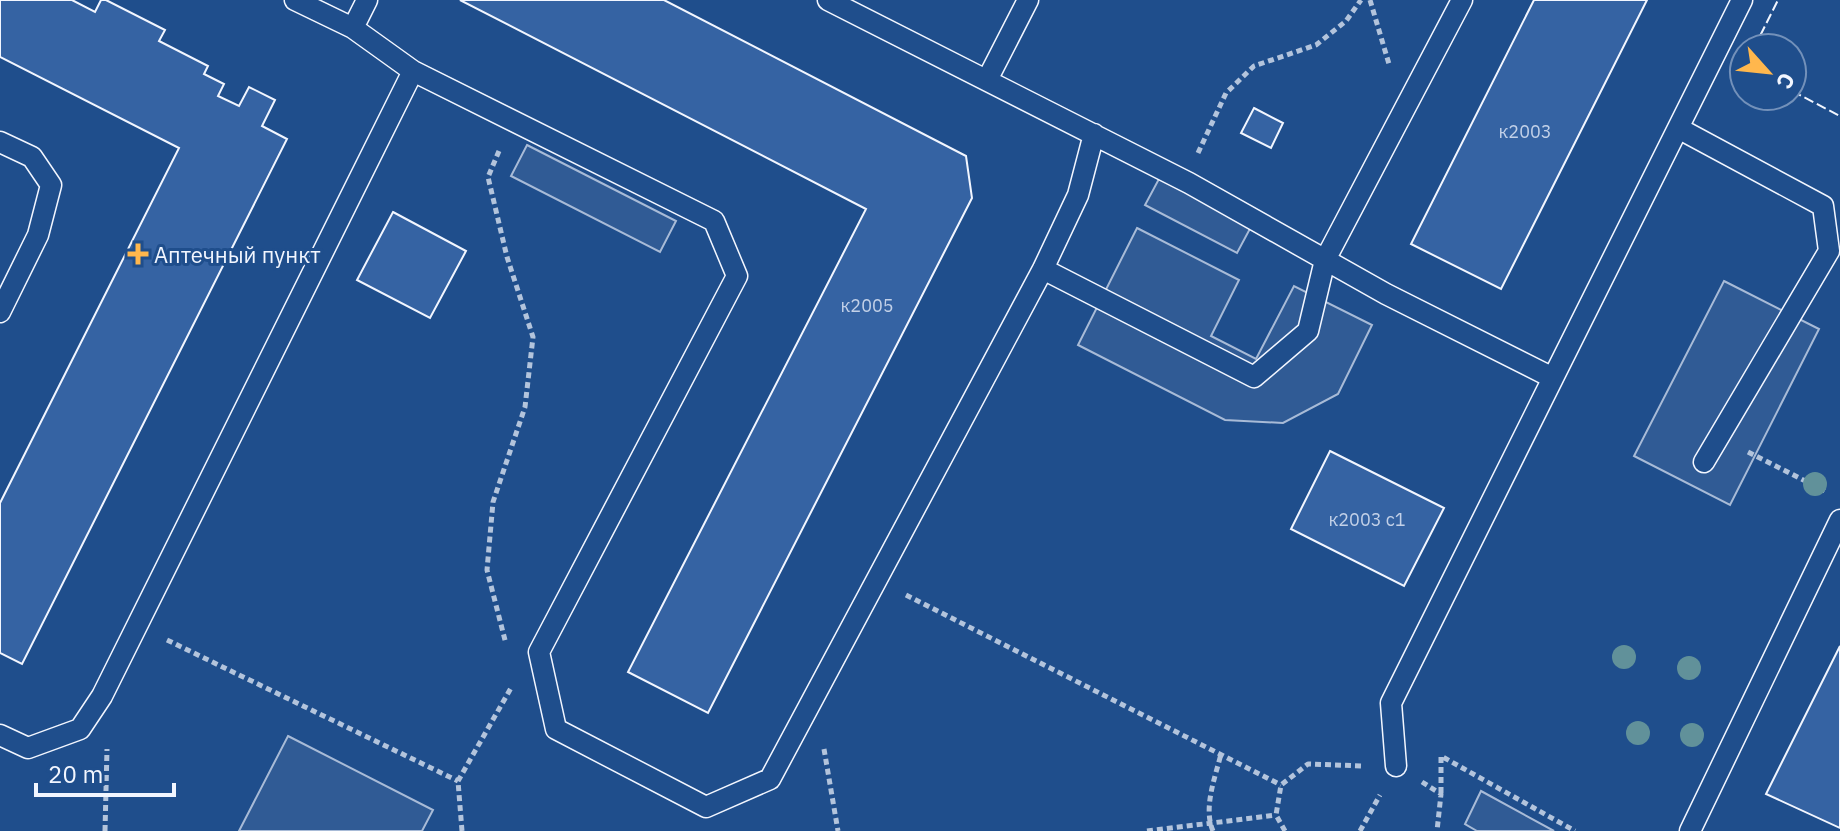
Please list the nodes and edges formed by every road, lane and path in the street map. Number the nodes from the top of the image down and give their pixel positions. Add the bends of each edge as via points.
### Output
1 (295, 0) edge
2 (367, 0) edge
3 (828, 0) edge
4 (1028, 0) edge
5 (1361, 0) edge
6 (1370, 0) edge
7 (1462, 0) edge
8 (1742, 0) edge
9 (353, 28) junction
10 (413, 71) junction
11 (987, 80) junction
12 (1404, 111) junction
13 (511, 120) junction
14 (1678, 128) junction
15 (1094, 134) junction
16 (0, 142) edge
17 (1189, 183) junction
18 (1325, 260) junction
19 (1043, 269) junction
20 (0, 312) edge
21 (1553, 378) junction
22 (1719, 437) junction
23 (1704, 462) dead end
24 (1827, 492) dead end
25 (1840, 520) edge
26 (877, 580) junction
27 (137, 625) junction
28 (539, 652) junction
29 (508, 655) dead end
30 (815, 695) junction
31 (102, 696) junction
32 (0, 735) edge
33 (1221, 754) junction
34 (1396, 766) junction
35 (458, 781) junction
36 (1281, 785) junction
37 (1441, 794) junction
38 (1276, 815) junction
39 (1209, 822) junction
40 (105, 831) edge
41 (462, 831) edge
42 (838, 831) edge
43 (1147, 831) edge
44 (1213, 831) edge
45 (1285, 831) edge
46 (1360, 831) edge
47 (1437, 831) edge
48 (1575, 831) edge
49 (1690, 831) edge

1 - 9 lane
2 - 9 lane
3 - 11 lane
4 - 11 lane
5 - 17 path via 1346,21 1316,45 1254,66 1226,93 1203,136
6 - 12 path
7 - 12 lane
8 - 14 lane
9 - 10 lane
10 - 13 lane
10 - 27 lane
11 - 15 lane
12 - 18 lane
13 - 28 lane via 714,221 737,276
13 - 29 path via 488,177 533,337 525,407 493,502 487,570
14 - 21 lane
14 - 22 lane via 1823,206 1829,251
15 - 17 lane
15 - 19 lane via 1078,195
16 - 20 lane via 32,157 51,185 38,235
17 - 18 lane
18 - 19 lane via 1308,331 1254,377
18 - 21 lane
19 - 26 lane
21 - 34 lane via 1391,703
22 - 23 lane
22 - 24 path
25 - 49 lane
26 - 30 lane
26 - 33 path
27 - 31 lane
27 - 35 path
28 - 30 lane via 556,729 706,807 770,779
28 - 35 path via 513,685
30 - 42 path
31 - 32 lane via 80,729 28,748
31 - 40 path via 108,756
33 - 36 path
33 - 39 path
34 - 36 path via 1308,764
34 - 37 path
34 - 46 path
35 - 41 path
36 - 38 path
37 - 47 path
37 - 48 path via 1441,756
38 - 39 path
38 - 45 path
39 - 43 path
39 - 44 path

